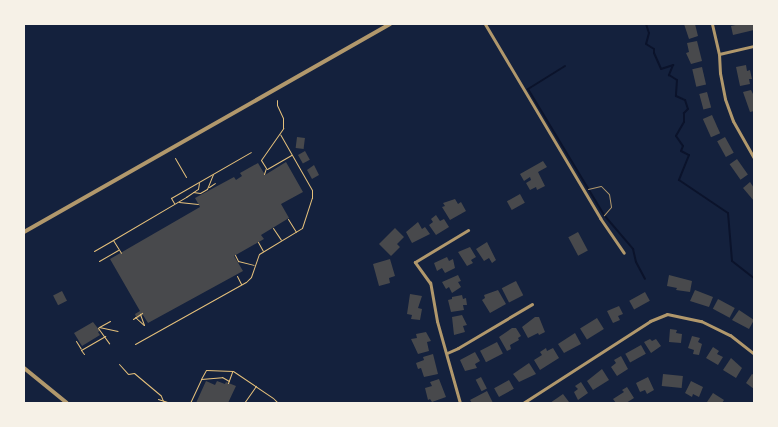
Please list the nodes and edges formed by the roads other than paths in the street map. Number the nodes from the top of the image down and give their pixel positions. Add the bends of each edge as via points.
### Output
1 (390, 24) edge
2 (485, 24) edge
3 (712, 24) edge
4 (754, 46) edge
5 (719, 54) junction
6 (754, 158) edge
7 (588, 189) dead end
8 (604, 215) dead end
9 (468, 230) dead end
10 (24, 232) edge
11 (624, 253) dead end
12 (532, 304) dead end
13 (447, 353) junction
14 (754, 354) edge
15 (24, 368) edge
16 (67, 403) edge
17 (460, 403) edge
18 (523, 403) edge

1 - 10 street
2 - 11 street
3 - 5 street
4 - 5 street
5 - 6 street via 725,99 733,121
7 - 8 lane via 600,186 609,194 611,207
9 - 13 street via 415,262 430,283
12 - 13 street
13 - 17 street
14 - 18 street via 730,335 701,321 667,314 650,320
15 - 16 street

